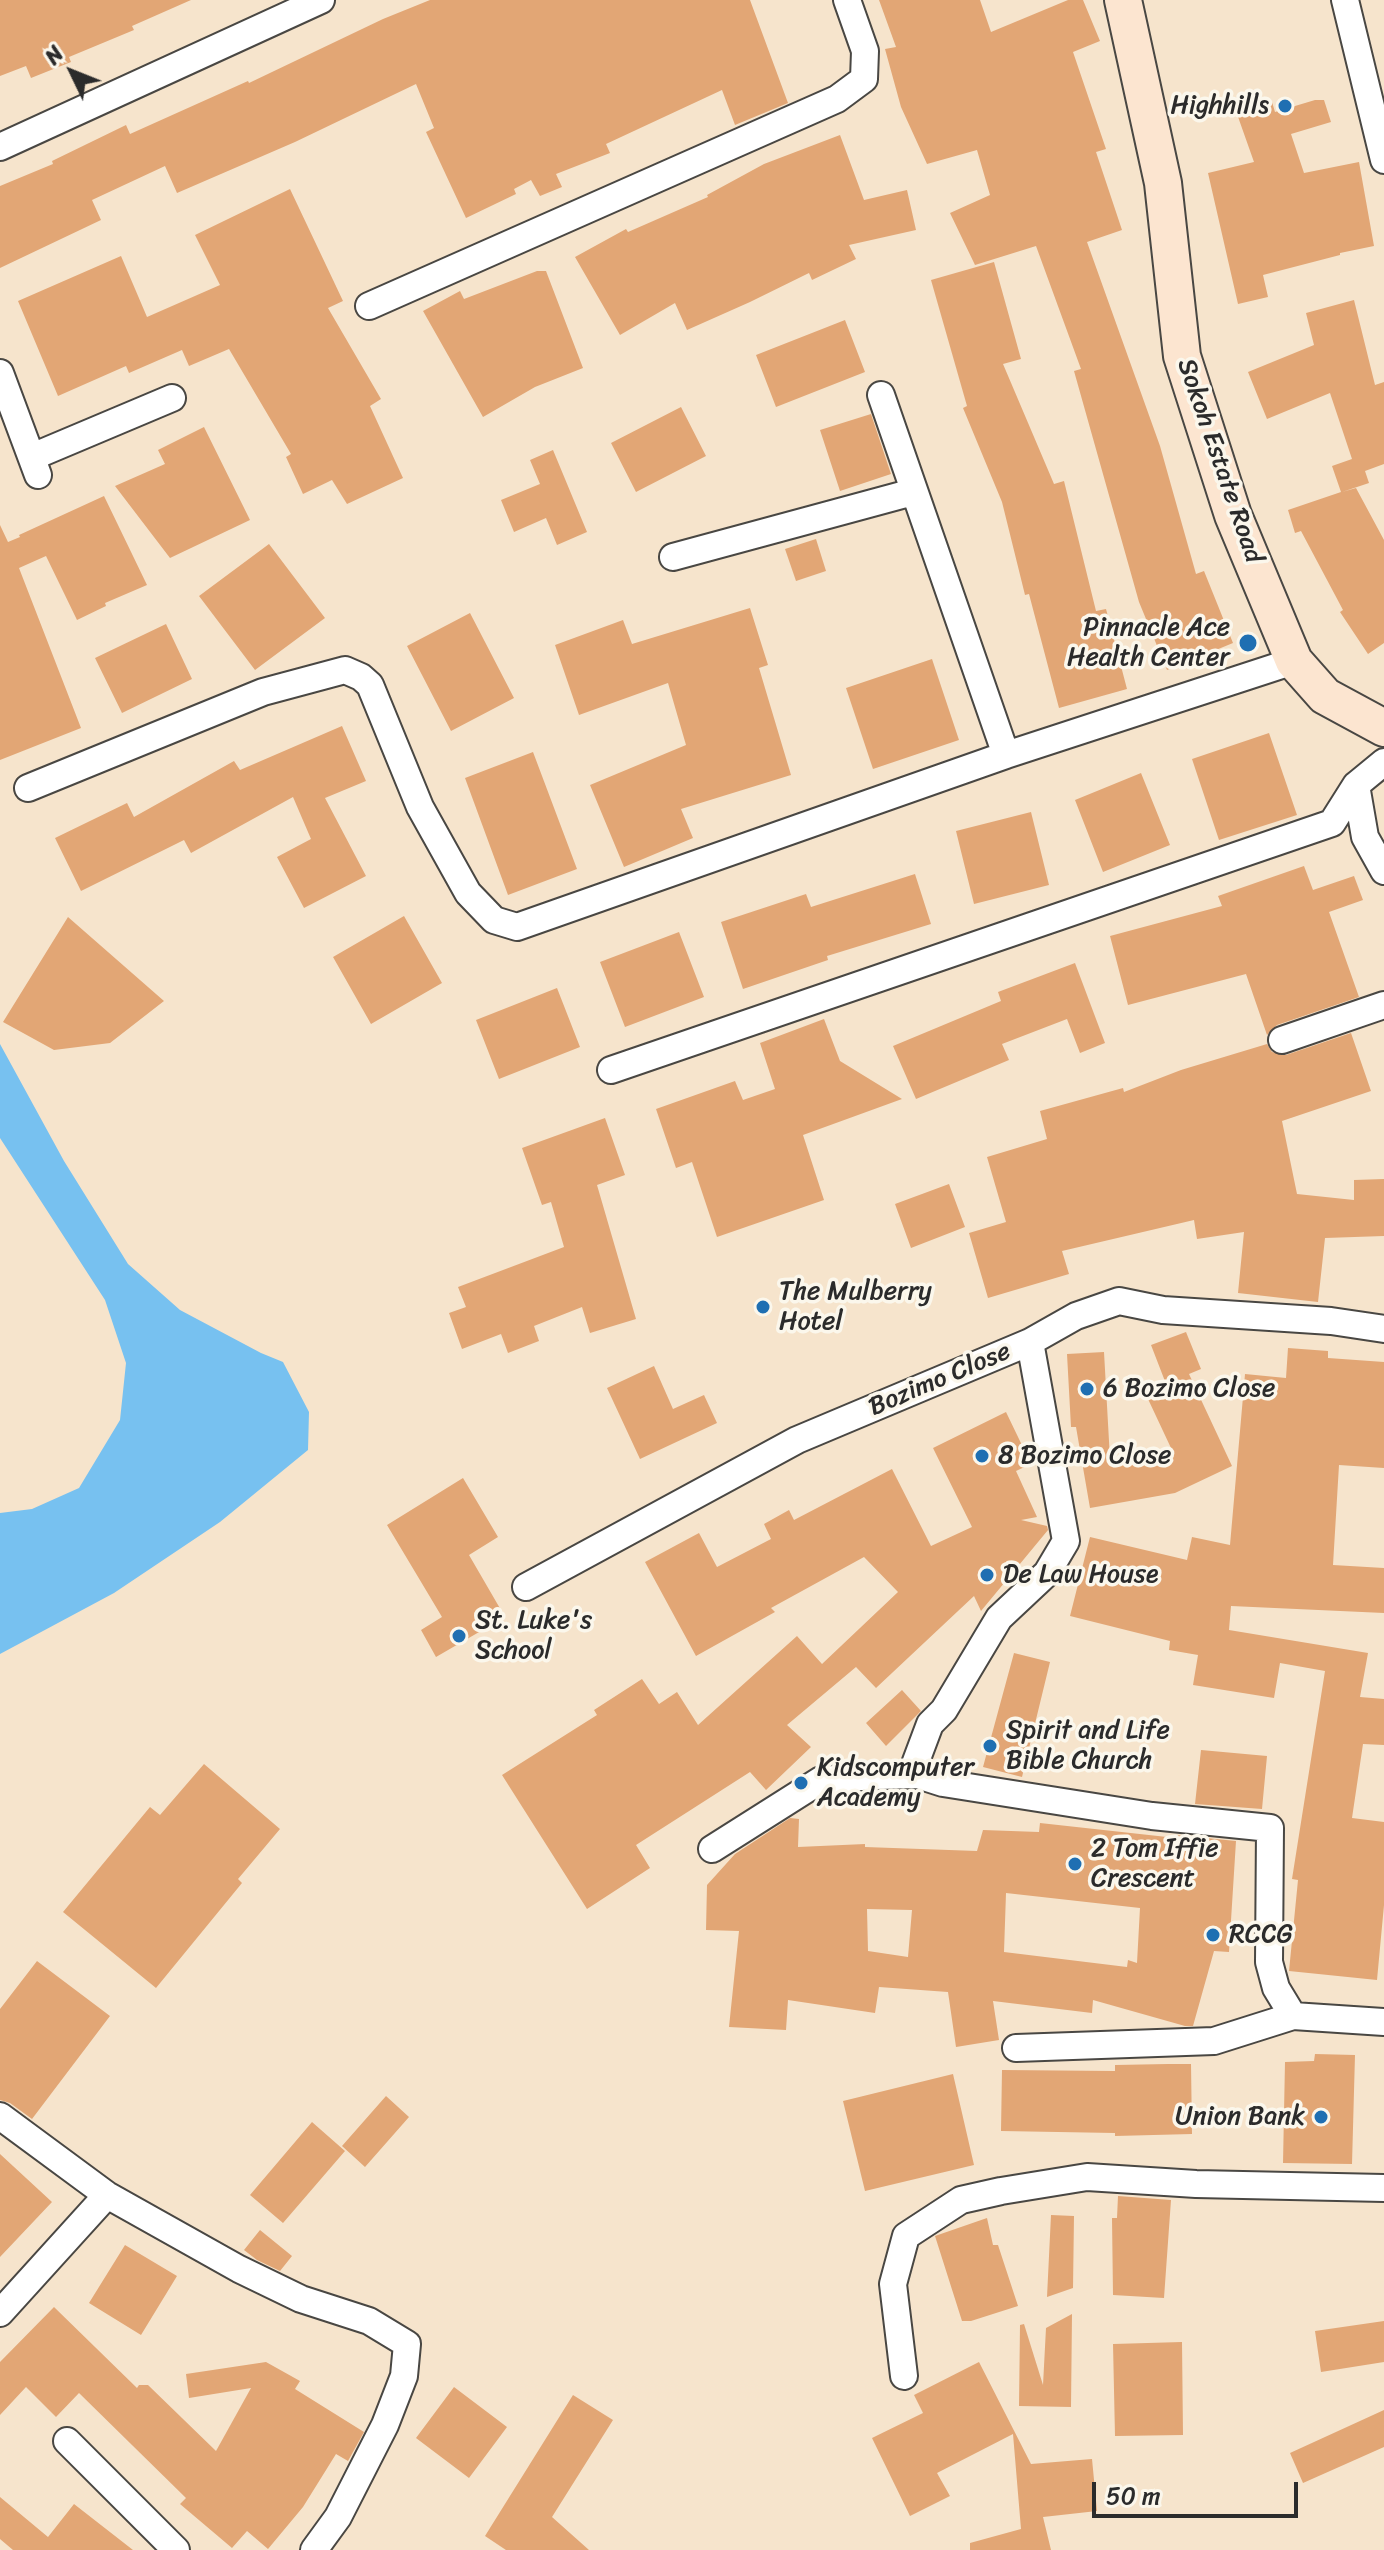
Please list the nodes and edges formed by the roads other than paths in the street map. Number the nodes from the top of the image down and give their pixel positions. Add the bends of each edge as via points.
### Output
1 (321, 0) edge
2 (847, 0) edge
3 (1123, 0) edge
4 (1345, 0) edge
5 (0, 147) edge
6 (1384, 160) edge
7 (369, 306) dead end
8 (0, 373) edge
9 (881, 395) dead end
10 (172, 398) dead end
11 (913, 492) junction
12 (673, 557) dead end
13 (1294, 661) junction
14 (1384, 728) edge
15 (1006, 755) junction
16 (1384, 762) edge
17 (1356, 785) junction
18 (28, 788) dead end
19 (1384, 871) edge
20 (1384, 1005) edge
21 (1282, 1040) dead end
22 (611, 1070) dead end
23 (1384, 1329) edge
24 (1030, 1342) junction
25 (526, 1587) dead end
26 (918, 1775) junction
27 (712, 1849) dead end
28 (1293, 2016) junction
29 (1384, 2022) edge
30 (1016, 2048) dead end
31 (0, 2116) edge
32 (1384, 2188) edge
33 (107, 2195) junction
34 (0, 2313) edge
35 (904, 2376) dead end
36 (67, 2441) dead end
37 (176, 2550) edge
38 (314, 2550) edge

1 - 5 street
2 - 7 street via 865,51 864,79 837,99
3 - 13 street, Sokoh Estate Road via 1163,183 1182,356 1233,515
4 - 6 street
8 - 10 street via 35,466
9 - 11 street
11 - 12 street
11 - 15 street
13 - 14 street, Sokoh Estate Road via 1325,696
13 - 15 street
15 - 18 street via 517,927 494,920 468,893 420,807 370,685 345,670 263,692
16 - 17 street
17 - 19 street via 1365,837
17 - 22 street via 1332,823
20 - 21 street
23 - 24 street, Bozimo Close via 1163,1310 1119,1301 1076,1316
24 - 25 street, Bozimo Close via 797,1440
24 - 26 street via 1066,1541 1047,1573 999,1618 944,1710 930,1724 915,1764
26 - 27 street via 821,1780
26 - 28 street via 1152,1816 1270,1828 1269,1962 1276,1988
28 - 29 street
28 - 30 street via 1214,2041
31 - 33 street
32 - 35 street via 1087,2177 961,2200 906,2236 893,2284
33 - 34 street
33 - 38 street via 251,2275 301,2299 369,2321 407,2344 404,2376 385,2425 338,2517
36 - 37 street

